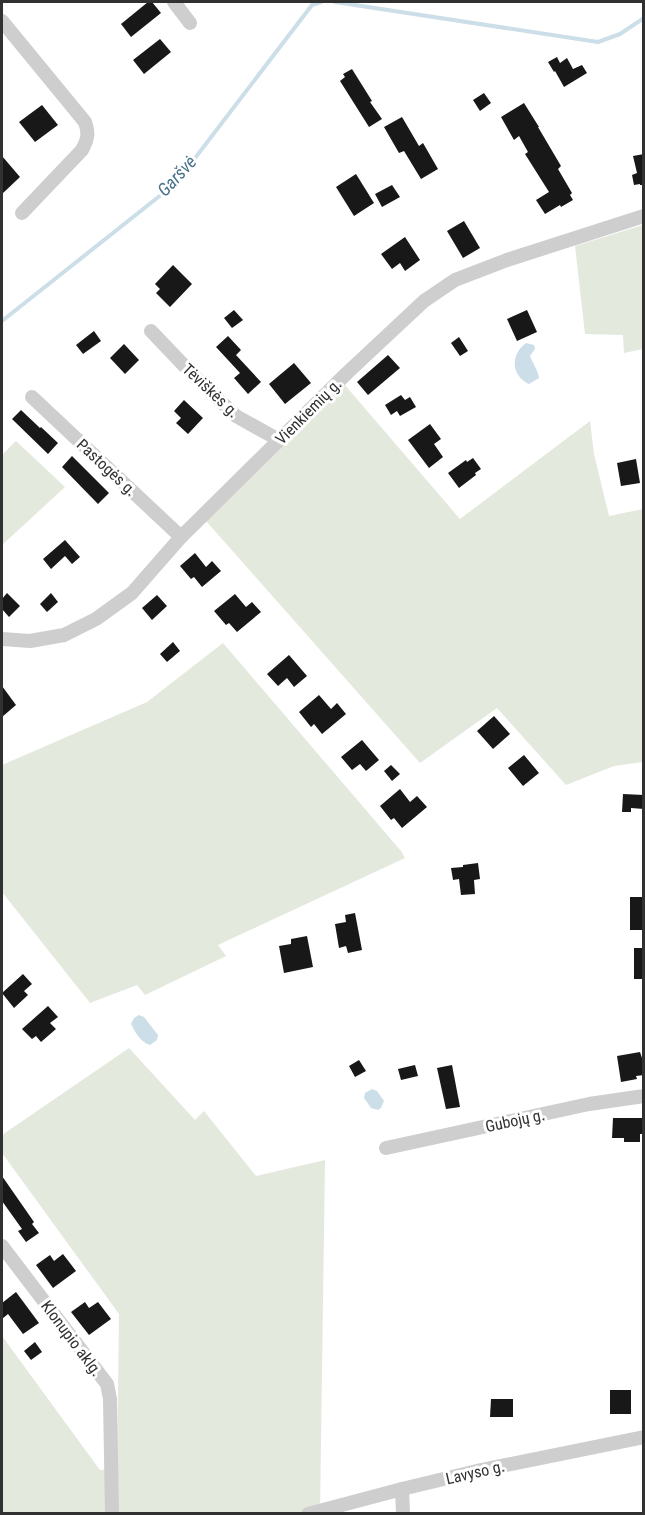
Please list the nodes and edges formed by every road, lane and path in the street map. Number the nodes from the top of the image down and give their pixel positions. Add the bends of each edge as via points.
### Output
1 (174, 2) edge
2 (2, 21) edge
3 (190, 23) dead end
4 (22, 213) dead end
5 (644, 216) edge
6 (151, 331) dead end
7 (32, 397) dead end
8 (279, 440) junction
9 (181, 537) junction
10 (2, 639) edge
11 (644, 1096) edge
12 (387, 1148) dead end
13 (2, 1246) edge
14 (644, 1437) edge
15 (402, 1489) junction
16 (112, 1514) edge
17 (308, 1514) edge
18 (403, 1514) edge

1 - 3 street
2 - 4 street via 85,122 89,132 82,150
5 - 8 street, Vienkiemių g. via 455,280 424,302
6 - 8 street, Tėviškės g. via 236,416
7 - 9 street, Pastogės g.
8 - 9 street, Vienkiemių g.
9 - 10 street, Vienkiemių g. via 132,593 96,619 63,635 30,641
11 - 12 street, Gubojų g. via 589,1104
13 - 16 street, Klonupio aklg. via 106,1384 110,1399
14 - 15 street, Lavyso g.
15 - 17 street, Lavyso g.
15 - 18 street

